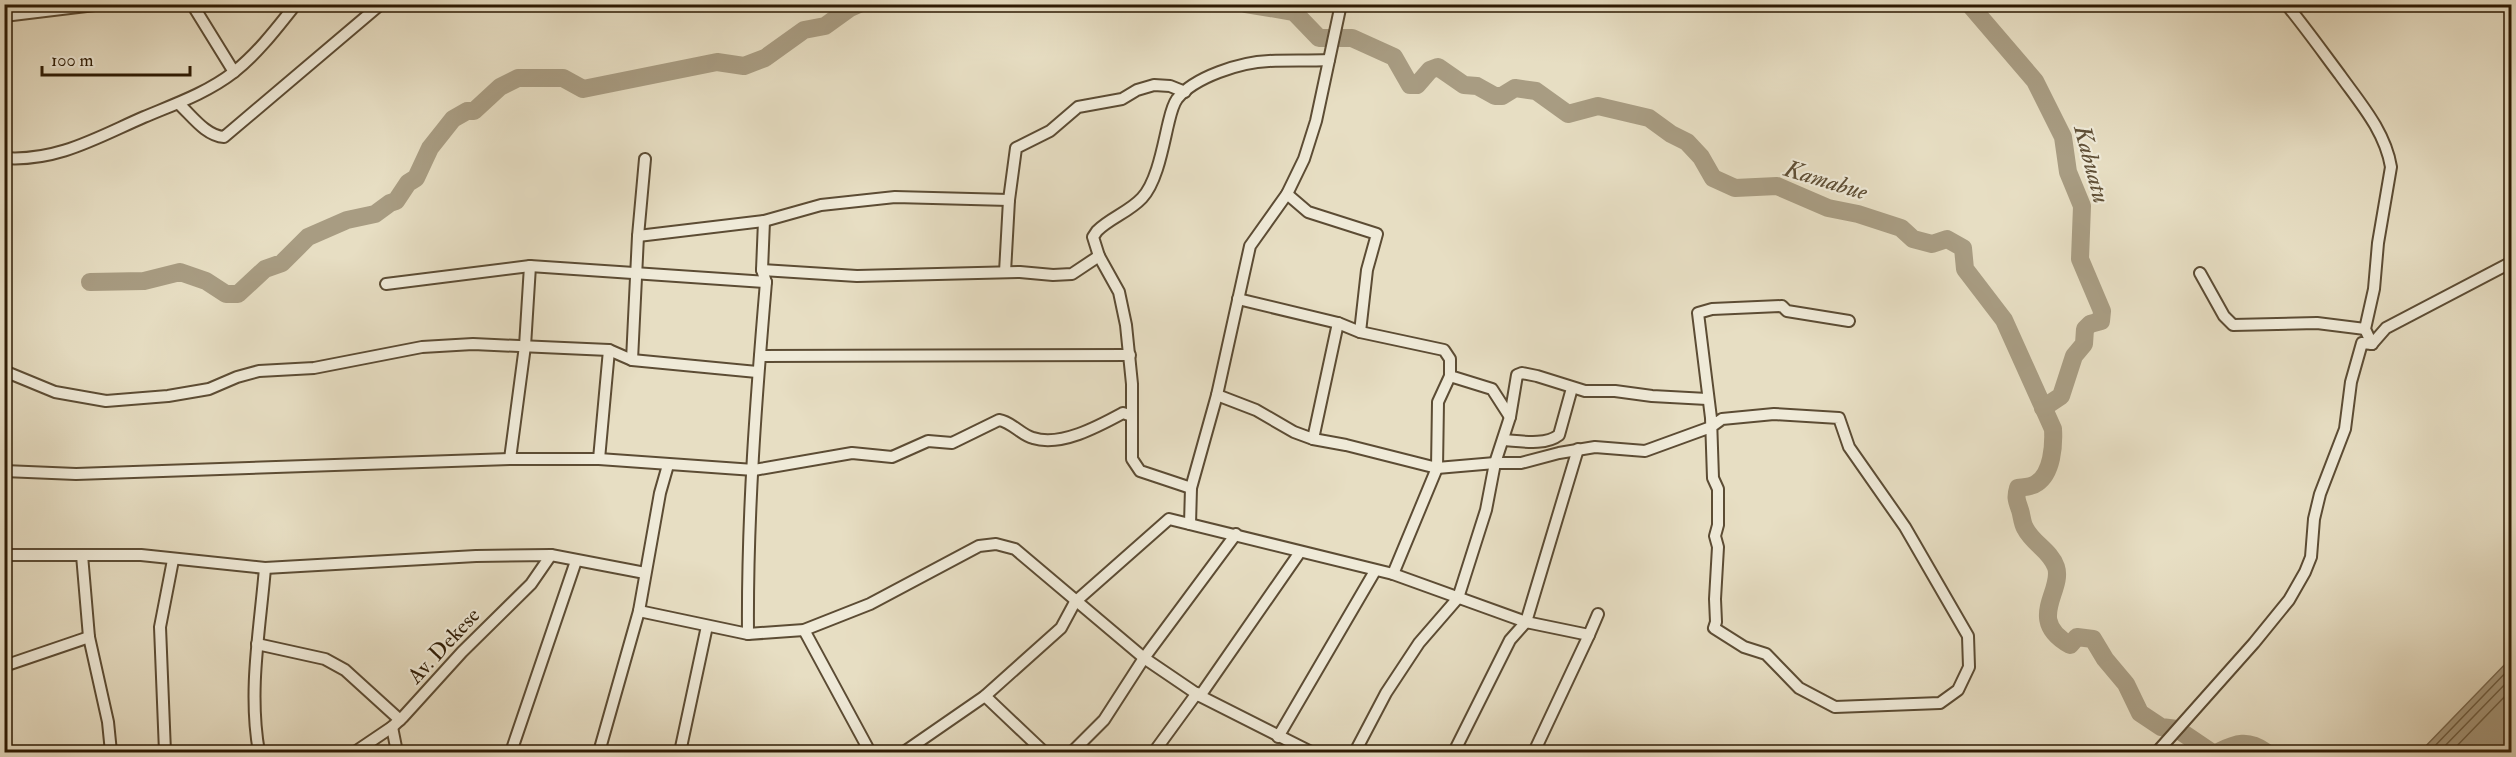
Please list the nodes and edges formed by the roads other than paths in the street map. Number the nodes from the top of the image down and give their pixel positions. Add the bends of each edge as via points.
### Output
1 (103, 4) edge
2 (192, 4) edge
3 (296, 4) edge
4 (381, 4) edge
5 (1341, 4) edge
6 (2286, 4) edge
7 (4, 16) edge
8 (1329, 60) junction
9 (234, 72) junction
10 (1185, 92) junction
11 (179, 104) junction
12 (4, 158) edge
13 (645, 159) dead end
14 (1287, 194) junction
15 (1009, 200) junction
16 (764, 221) junction
17 (638, 236) junction
18 (1099, 256) junction
19 (2511, 265) edge
20 (530, 266) junction
21 (762, 270) junction
22 (637, 271) junction
23 (1005, 272) junction
24 (2200, 273) dead end
25 (766, 282) junction
26 (386, 284) dead end
27 (1238, 299) junction
28 (1849, 321) dead end
29 (1338, 323) junction
30 (2365, 329) junction
31 (1360, 332) junction
32 (2372, 344) junction
33 (525, 346) junction
34 (609, 350) junction
35 (1130, 355) junction
36 (760, 356) junction
37 (632, 360) junction
38 (4, 371) edge
39 (757, 372) junction
40 (1450, 376) junction
41 (1572, 388) junction
42 (1217, 395) junction
43 (1707, 399) junction
44 (1132, 416) junction
45 (1510, 417) junction
46 (1711, 427) junction
47 (1313, 439) junction
48 (1503, 440) junction
49 (1578, 449) junction
50 (510, 459) junction
51 (599, 459) junction
52 (1495, 463) junction
53 (668, 465) junction
54 (1437, 468) junction
55 (754, 470) junction
56 (4, 471) edge
57 (1191, 488) junction
58 (1190, 524) junction
59 (1236, 534) junction
60 (1300, 552) junction
61 (4, 555) edge
62 (82, 555) junction
63 (551, 555) junction
64 (173, 560) junction
65 (576, 561) junction
66 (265, 568) junction
67 (1375, 571) junction
68 (645, 573) junction
69 (1393, 574) junction
70 (1458, 598) junction
71 (1076, 602) junction
72 (639, 611) junction
73 (1598, 614) dead end
74 (1526, 622) junction
75 (707, 626) junction
76 (804, 630) junction
77 (748, 634) junction
78 (1589, 635) junction
79 (89, 637) junction
80 (257, 644) junction
81 (1144, 658) junction
82 (4, 666) edge
83 (1198, 695) junction
84 (985, 696) junction
85 (396, 723) junction
86 (1278, 737) junction
87 (111, 753) edge
88 (165, 753) edge
89 (260, 753) edge
90 (355, 753) edge
91 (397, 753) edge
92 (511, 753) edge
93 (599, 753) edge
94 (680, 753) edge
95 (870, 753) edge
96 (904, 753) edge
97 (1044, 753) edge
98 (1072, 753) edge
99 (1154, 753) edge
100 (1311, 753) edge
101 (1355, 753) edge
102 (1454, 753) edge
103 (1534, 753) edge
104 (2157, 753) edge

1 - 7 street
2 - 9 street
3 - 9 street via 270,38
4 - 11 street via 224,137 208,132
5 - 8 street
6 - 30 street via 2366,111 2389,155 2391,167
8 - 10 street via 1268,61 1227,69
8 - 14 street via 1316,121
9 - 11 street
10 - 15 street via 1170,86 1154,86 1122,99 1078,107 1050,131 1016,148
10 - 18 street via 1175,103 1149,187 1142,198 1102,226 1093,237
11 - 12 street via 82,147
13 - 17 street
14 - 27 street via 1250,246
14 - 31 street via 1308,212 1377,234 1367,270
15 - 16 street via 895,197 821,205
15 - 23 street
16 - 17 street
16 - 21 street
17 - 22 street
18 - 23 street via 1072,274
18 - 35 street via 1119,292
19 - 32 street via 2386,328
20 - 22 street
20 - 26 street
20 - 33 street
21 - 23 street via 858,276
21 - 25 street
22 - 25 street
22 - 37 street
24 - 30 street via 2233,325 2317,323
25 - 36 street
27 - 29 street
27 - 42 street
28 - 43 street via 1787,311 1782,306 1698,313
29 - 31 street
29 - 47 street
30 - 32 street
31 - 40 street via 1444,350 1450,359
32 - 104 street via 2362,343 2357,356 2345,429 2320,494 2311,557 2305,572 2289,600 2254,643
33 - 34 street
33 - 38 street via 422,347 314,368 259,371 209,389 106,401 56,392
33 - 50 street
34 - 37 street
34 - 51 street
35 - 36 street
35 - 44 street
36 - 39 street
37 - 39 street
39 - 55 street
40 - 45 street via 1492,389
40 - 54 street via 1438,402
41 - 43 street
41 - 45 street via 1519,374
41 - 48 street via 1559,435 1554,439
42 - 47 street
42 - 57 street
43 - 46 street
44 - 55 street via 1123,412 1087,432 1045,439 1032,438 999,420 952,443 928,441 892,457 852,453
44 - 57 street via 1131,450 1135,465 1140,471
45 - 48 street
46 - 46 street via 1713,478 1718,489 1714,628 1744,647 1766,654 1798,688 1835,707 1940,703 1958,690 1969,667 1968,636 1905,527 1849,447 1839,418 1774,414 1722,419
46 - 49 street via 1645,452
47 - 54 street
48 - 52 street
49 - 52 street via 1521,463
49 - 74 street
50 - 51 street
50 - 56 street via 76,474
51 - 53 street
52 - 54 street
52 - 70 street via 1486,510
53 - 55 street
53 - 68 street
54 - 69 street
55 - 77 street via 747,556
57 - 58 street
58 - 59 street
58 - 71 street via 1165,521
59 - 60 street
59 - 81 street
60 - 67 street
60 - 83 street
61 - 62 street
62 - 64 street via 141,555
62 - 79 street
63 - 65 street
63 - 66 street
63 - 85 street, Av. Dekese via 531,584
64 - 66 street
64 - 88 street via 160,627
65 - 68 street
65 - 92 street
66 - 80 street
67 - 69 street
67 - 86 street
68 - 72 street
69 - 70 street
70 - 74 street
70 - 101 street via 1419,642 1386,693
71 - 76 street via 1015,549 996,544 979,546 870,604
71 - 81 street
71 - 84 street via 1061,628
72 - 75 street
72 - 93 street
73 - 78 street
74 - 78 street
74 - 102 street via 1510,640
75 - 77 street
75 - 94 street
76 - 77 street
76 - 95 street
78 - 103 street
79 - 82 street
79 - 87 street
80 - 85 street via 325,659 345,670
80 - 89 street via 255,703
81 - 83 street
81 - 98 street via 1104,720
83 - 86 street
83 - 99 street
84 - 96 street
84 - 97 street
85 - 90 street, Av. Dekese
85 - 91 street
86 - 100 street

